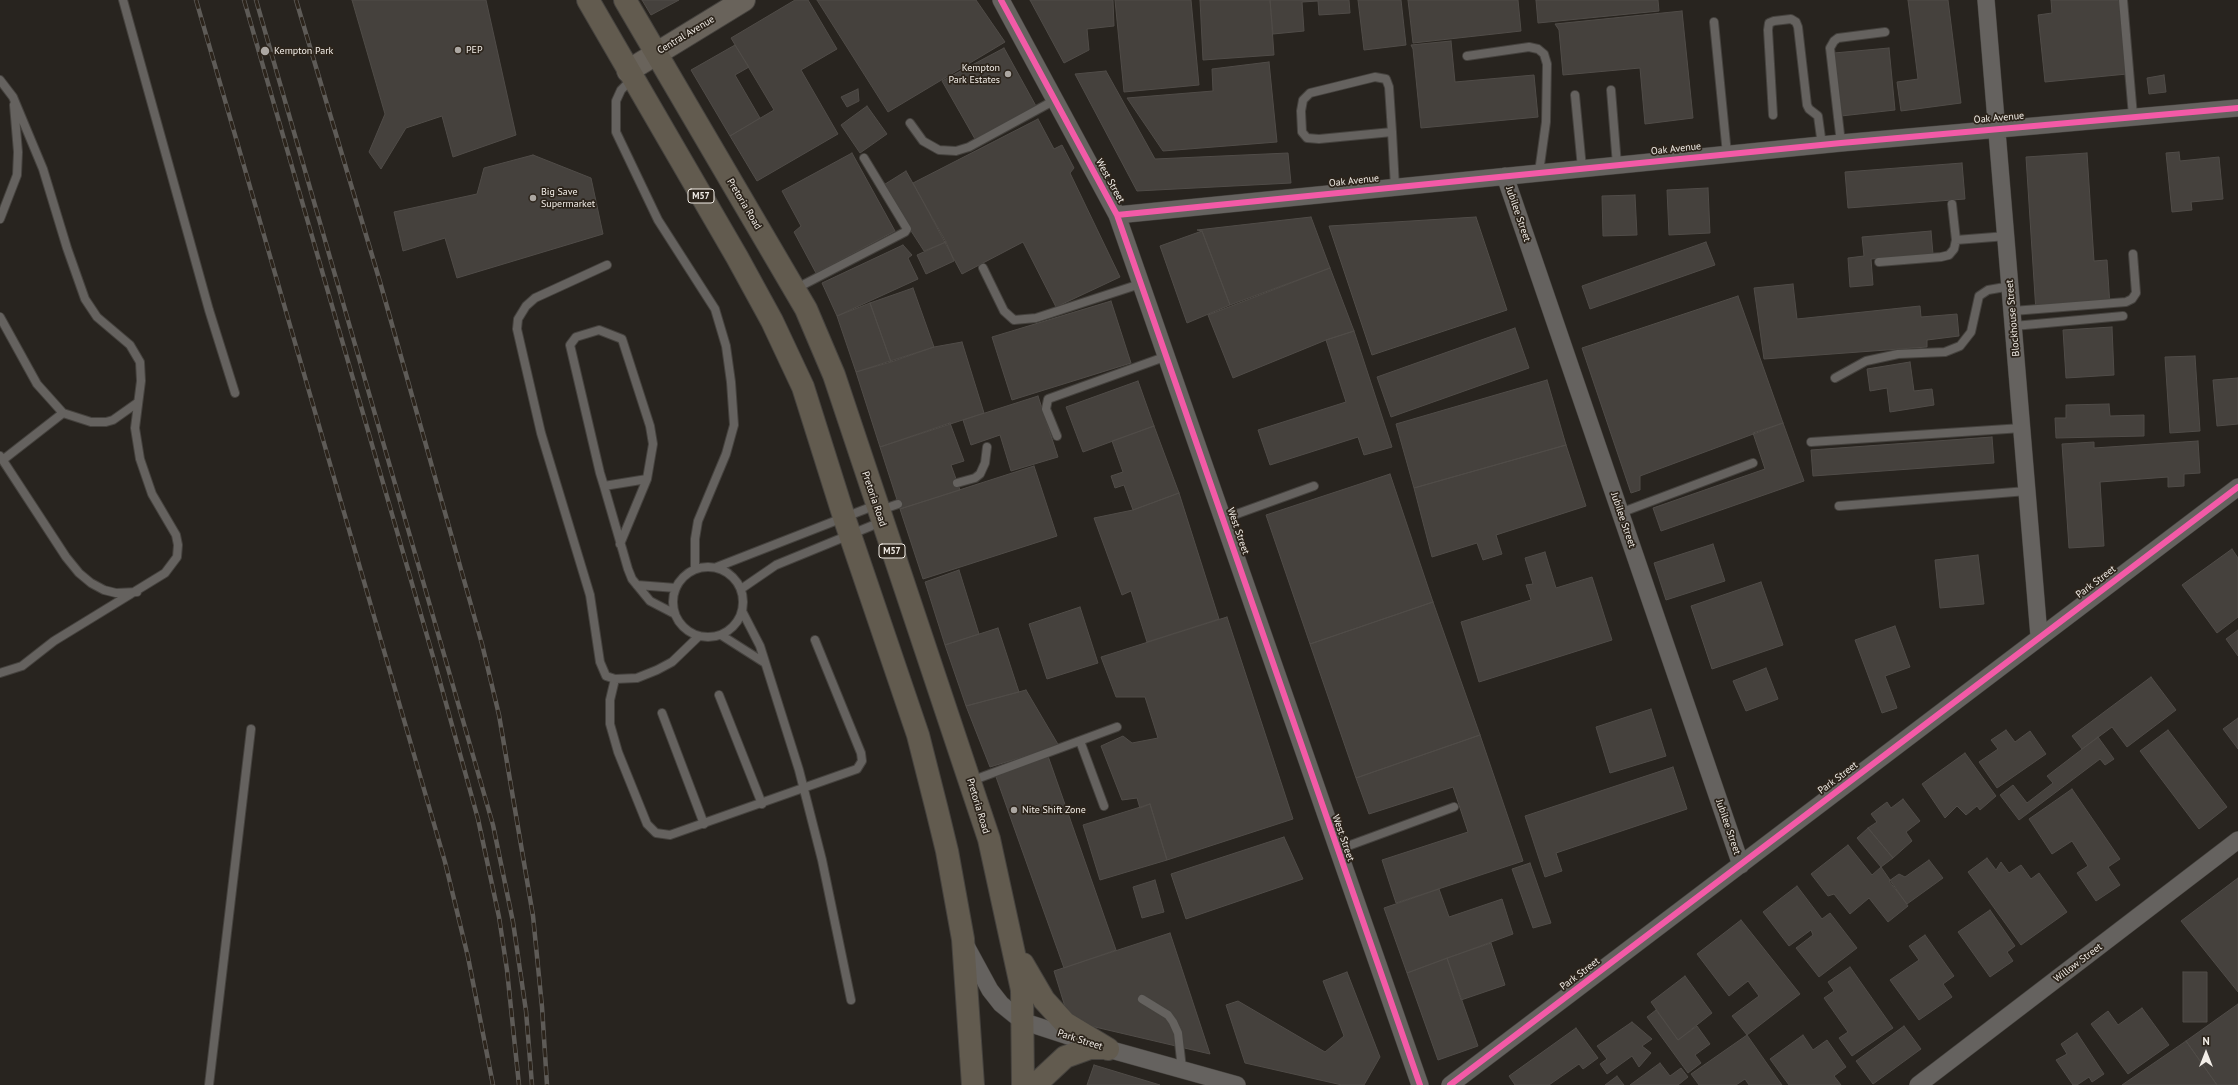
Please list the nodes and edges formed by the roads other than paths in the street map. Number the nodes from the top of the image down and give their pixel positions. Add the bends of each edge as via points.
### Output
1 (123, 0) edge
2 (588, 0) edge
3 (625, 0) edge
4 (744, 0) edge
5 (1001, 0) edge
6 (1986, 0) edge
7 (2123, 0) edge
8 (1714, 22) dead end
9 (1884, 32) dead end
10 (655, 53) junction
11 (1467, 56) dead end
12 (631, 75) junction
13 (0, 80) edge
14 (1611, 90) dead end
15 (1575, 96) dead end
16 (13, 97) junction
17 (1055, 100) junction
18 (2238, 108) edge
19 (1774, 115) dead end
20 (2133, 116) junction
21 (910, 123) dead end
22 (1998, 128) junction
23 (1392, 132) junction
24 (1841, 143) junction
25 (1822, 145) junction
26 (1727, 154) junction
27 (864, 158) dead end
28 (1617, 165) junction
29 (1582, 168) junction
30 (1539, 172) junction
31 (1504, 176) junction
32 (1395, 187) junction
33 (1952, 204) dead end
34 (1117, 215) junction
35 (0, 219) edge
36 (2007, 236) junction
37 (1956, 240) junction
38 (2133, 254) dead end
39 (1879, 262) dead end
40 (608, 265) dead end
41 (983, 268) dead end
42 (1140, 284) junction
43 (2011, 286) junction
44 (794, 289) junction
45 (2123, 316) dead end
46 (0, 317) edge
47 (2013, 318) junction
48 (1167, 356) junction
49 (1835, 378) dead end
50 (235, 393) dead end
51 (137, 403) junction
52 (63, 413) junction
53 (2022, 428) junction
54 (1057, 436) dead end
55 (1811, 442) dead end
56 (988, 447) dead end
57 (2, 458) edge
58 (1753, 463) dead end
59 (647, 479) junction
60 (958, 484) dead end
61 (604, 486) junction
62 (1314, 486) dead end
63 (2238, 487) edge
64 (2027, 491) junction
65 (898, 504) dead end
66 (1839, 506) dead end
67 (879, 513) junction
68 (1620, 513) junction
69 (1223, 519) junction
70 (847, 527) junction
71 (620, 544) junction
72 (717, 567) junction
73 (696, 569) junction
74 (637, 585) junction
75 (676, 588) junction
76 (741, 589) junction
77 (137, 592) junction
78 (742, 611) junction
79 (675, 614) junction
80 (721, 635) junction
81 (699, 636) junction
82 (2039, 636) junction
83 (815, 640) dead end
84 (765, 663) junction
85 (0, 673) edge
86 (615, 679) junction
87 (718, 695) dead end
88 (662, 713) dead end
89 (1117, 727) dead end
90 (251, 730) dead end
91 (1080, 741) junction
92 (971, 781) junction
93 (804, 789) junction
94 (762, 804) junction
95 (1104, 806) dead end
96 (1454, 807) dead end
97 (704, 824) junction
98 (2238, 840) edge
99 (1337, 850) junction
100 (1741, 865) junction
101 (963, 939) junction
102 (1013, 945) junction
103 (1142, 999) dead end
104 (850, 1000) dead end
105 (1022, 1021) junction
106 (1107, 1049) junction
107 (1182, 1069) junction
108 (209, 1085) edge
109 (973, 1085) edge
110 (1023, 1085) edge
111 (1035, 1085) edge
112 (1237, 1085) edge
113 (1420, 1085) edge
114 (1450, 1085) edge
115 (1918, 1085) edge

1 - 50 lane via 207,303
2 - 12 main road, M57
3 - 10 main road, Pretoria Road / M57
4 - 10 main road, Central Avenue
5 - 17 street, West Street
6 - 22 street, Blockhouse Street
7 - 20 lane
8 - 26 lane
9 - 24 lane via 1838,38 1830,48
10 - 12 main road, Central Avenue
10 - 44 main road, Pretoria Road / M57
11 - 30 lane via 1529,47 1544,54 1547,64 1546,122
12 - 70 main road, M57 via 772,321 803,387
12 - 73 lane via 616,101 616,132 658,220 715,310 726,346 731,382 734,425 726,454 698,521 695,539
13 - 16 lane
14 - 28 lane
15 - 29 lane
16 - 35 lane via 18,152 17,175
16 - 51 lane via 43,169 85,300 97,317 130,345 140,362 141,381
17 - 21 lane via 969,147 956,151 939,150 923,141
17 - 34 street, West Street
18 - 20 street, Oak Avenue
19 - 25 lane via 1769,24 1791,19 1798,27 1807,105 1818,116
20 - 22 street, Oak Avenue
22 - 24 street, Oak Avenue
22 - 36 street, Blockhouse Street
23 - 23 lane via 1389,87 1386,79 1375,77 1310,93 1303,100 1302,132 1307,138
23 - 32 lane
24 - 25 street, Oak Avenue
25 - 26 street, Oak Avenue
26 - 28 street, Oak Avenue
27 - 44 lane via 907,229
28 - 29 street, Oak Avenue
29 - 30 street, Oak Avenue
30 - 31 street, Oak Avenue
31 - 32 street, Oak Avenue
31 - 68 street, Jubilee Street
32 - 34 street, Oak Avenue
33 - 37 lane
34 - 42 street, West Street
36 - 37 lane
36 - 43 street, Blockhouse Street
37 - 39 lane via 1954,250 1949,255
38 - 47 lane via 2136,293 2126,302
40 - 86 lane via 536,298 521,313 517,329 541,433 590,594 600,662 606,676
41 - 42 lane via 1004,311 1014,320 1036,318
42 - 48 street, West Street
43 - 47 street, Blockhouse Street
43 - 49 lane via 1988,290 1979,296 1971,332 1960,346 1945,352 1898,354 1872,360
44 - 67 main road, Pretoria Road / M57 via 806,308 834,375
45 - 47 lane
46 - 52 lane via 37,384
47 - 53 street, Blockhouse Street
48 - 54 lane via 1048,399 1046,409
48 - 69 street, West Street
51 - 52 lane via 114,420 106,422 91,422
51 - 77 lane via 135,428 140,459 152,494 176,536 178,545 177,557 165,573
52 - 57 lane
53 - 55 lane
53 - 64 street, Blockhouse Street
56 - 60 lane via 980,474
57 - 77 lane via 79,573 104,590 116,593
58 - 68 lane
59 - 61 lane
59 - 61 lane via 653,444 650,426 622,339 599,330 576,337 570,345
59 - 71 lane
61 - 71 lane
62 - 69 lane
63 - 82 street, Park Street
64 - 66 lane
64 - 82 street, Blockhouse Street
65 - 67 lane
67 - 70 lane
67 - 70 lane
67 - 92 main road, Pretoria Road / M57
68 - 100 street, Jubilee Street
69 - 99 street, West Street
70 - 72 lane
70 - 76 lane via 776,566
70 - 101 main road, M57 via 918,735 947,851
71 - 74 lane via 628,569
72 - 73 lane via 706,566
72 - 76 lane via 732,576
73 - 75 lane via 686,574
74 - 75 lane
74 - 79 lane via 650,601
75 - 79 lane via 673,604
76 - 78 lane via 744,600
77 - 85 lane via 54,641 22,666
78 - 80 lane via 738,621
78 - 84 lane via 760,646
79 - 81 lane via 681,624
80 - 81 lane
80 - 84 lane
81 - 86 lane via 672,662 657,670 637,678
82 - 100 street, Park Street
83 - 93 lane via 862,761 857,769
84 - 93 lane
86 - 97 lane via 610,700 610,724 646,824 656,833 670,835
87 - 94 lane
88 - 97 lane
89 - 91 lane
90 - 108 lane
91 - 92 lane
91 - 95 lane
92 - 102 main road, Pretoria Road / M57 via 989,839
93 - 94 lane
93 - 104 lane via 822,860
94 - 97 lane
96 - 99 lane
98 - 115 street, Willow Street
99 - 113 street, West Street
100 - 114 street, Park Street
101 - 105 street, Park Street via 990,990 1001,1004
101 - 109 main road, M57
102 - 105 main road, Pretoria Road / M57 via 1022,990
102 - 106 main road via 1034,984 1054,1013 1065,1023
103 - 107 lane via 1168,1015 1173,1022 1178,1033
105 - 106 street, Park Street
105 - 110 main road, Pretoria Road / M57
106 - 107 street, Park Street
106 - 111 main road via 1090,1048 1065,1057
107 - 112 street, Park Street

